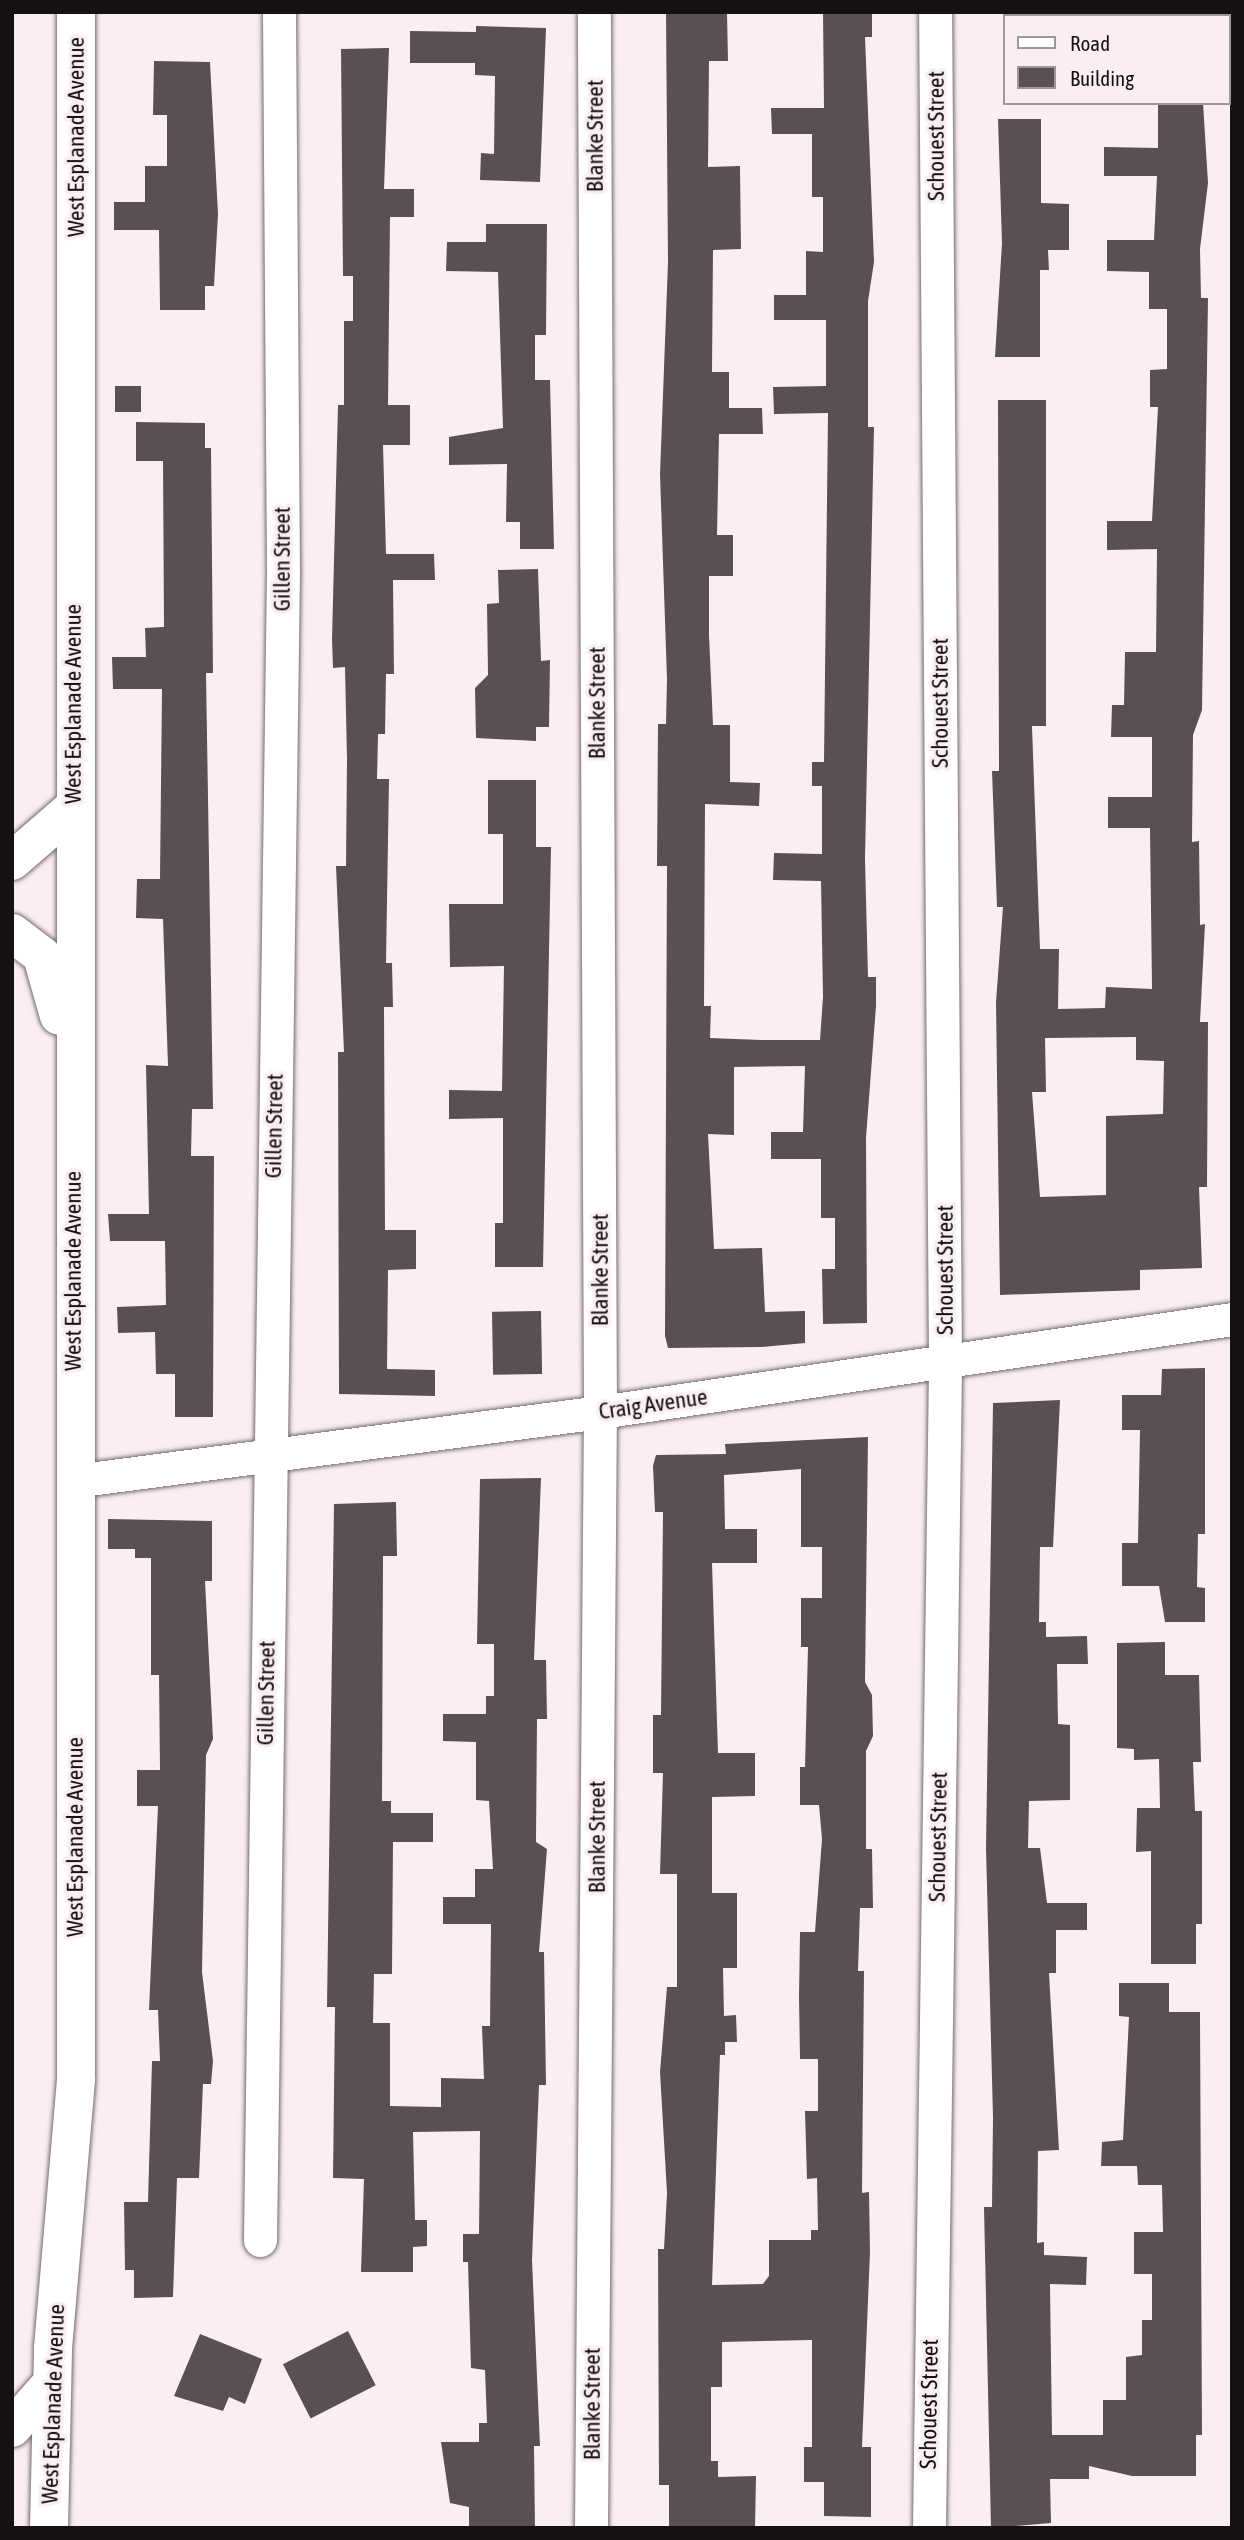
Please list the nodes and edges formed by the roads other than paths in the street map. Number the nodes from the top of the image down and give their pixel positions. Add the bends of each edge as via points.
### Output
1 (76, 12) edge
2 (279, 12) edge
3 (594, 12) edge
4 (935, 12) edge
5 (72, 809) junction
6 (12, 861) edge
7 (12, 933) edge
8 (72, 1062) junction
9 (1232, 1318) edge
10 (945, 1362) junction
11 (600, 1412) junction
12 (268, 1455) junction
13 (74, 1481) junction
14 (260, 2240) dead end
15 (52, 2383) junction
16 (12, 2428) edge
17 (49, 2528) edge
18 (591, 2528) edge
19 (929, 2528) edge

1 - 5 main road, West Esplanade Avenue
2 - 12 street, Gillen Street via 283,572
3 - 11 street, Blanke Street
4 - 10 street, Schouest Street
5 - 6 main road
5 - 8 main road, West Esplanade Avenue
7 - 8 main road via 42,956
8 - 13 main road, West Esplanade Avenue
9 - 10 street, Craig Avenue
10 - 11 street, Craig Avenue
10 - 19 street, Schouest Street
11 - 12 street, Craig Avenue
11 - 18 street, Blanke Street
12 - 13 street, Craig Avenue
12 - 14 street, Gillen Street
13 - 15 main road, West Esplanade Avenue via 76,2079
15 - 16 main road
15 - 17 main road, West Esplanade Avenue

